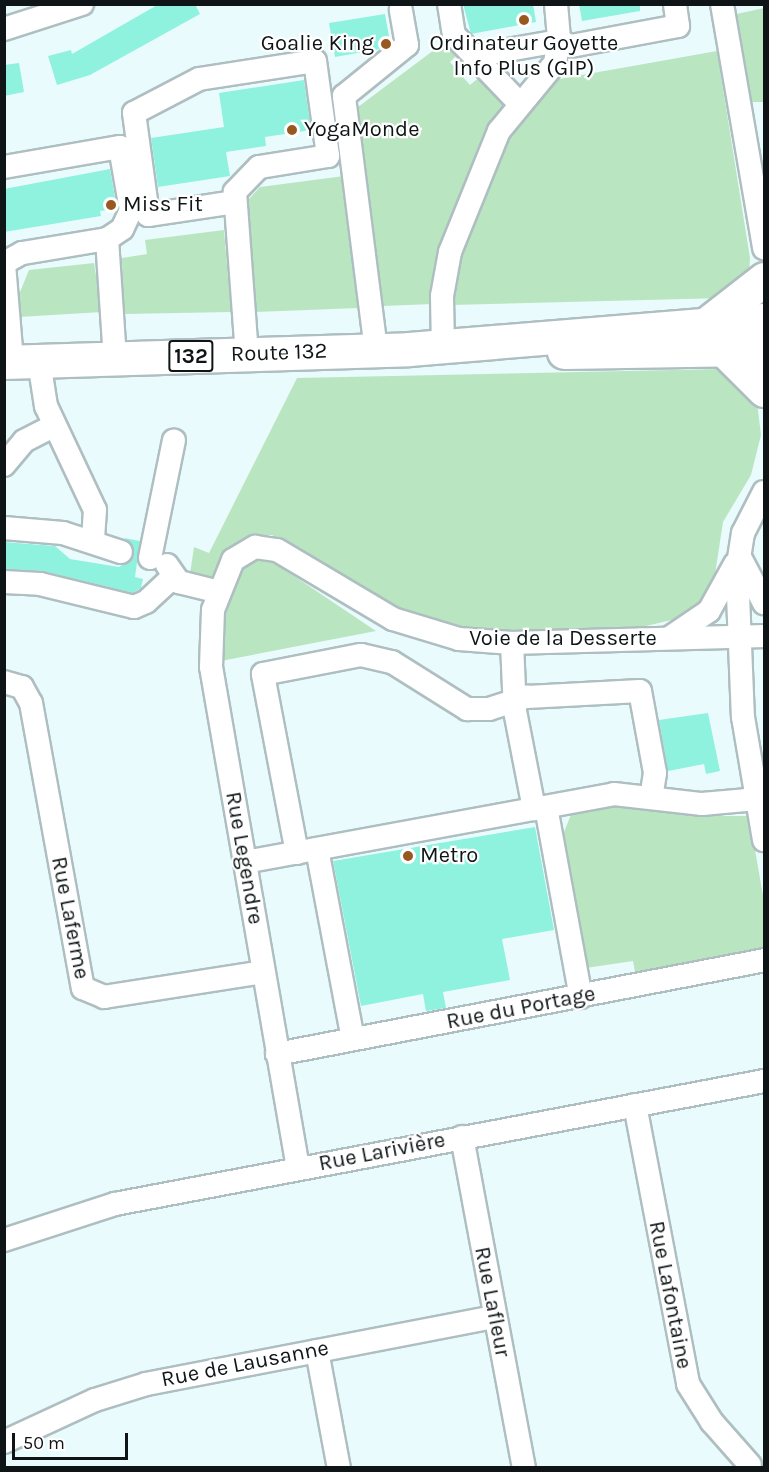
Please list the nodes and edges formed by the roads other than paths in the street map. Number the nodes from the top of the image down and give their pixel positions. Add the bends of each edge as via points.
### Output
1 (82, 4) edge
2 (449, 4) edge
3 (556, 4) edge
4 (675, 4) edge
5 (722, 4) edge
6 (401, 10) dead end
7 (4, 28) edge
8 (559, 41) junction
9 (474, 56) junction
10 (520, 104) junction
11 (4, 167) edge
12 (235, 202) junction
13 (138, 216) junction
14 (106, 239) junction
15 (765, 248) edge
16 (4, 264) edge
17 (765, 279) edge
18 (765, 320) edge
19 (709, 322) junction
20 (443, 347) junction
21 (765, 349) edge
22 (376, 350) junction
23 (725, 351) junction
24 (247, 354) junction
25 (115, 358) junction
26 (19, 361) edge
27 (765, 390) edge
28 (54, 426) junction
29 (174, 440) dead end
30 (4, 465) edge
31 (765, 492) edge
32 (12, 533) edge
33 (93, 540) junction
34 (241, 554) joint
35 (137, 555) junction
36 (739, 555) junction
37 (174, 576) junction
38 (4, 582) edge
39 (219, 592) junction
40 (765, 603) edge
41 (739, 636) junction
42 (765, 636) edge
43 (669, 638) junction
44 (512, 643) junction
45 (4, 682) edge
46 (514, 700) junction
47 (651, 796) junction
48 (757, 799) junction
49 (540, 808) junction
50 (765, 840) edge
51 (307, 851) junction
52 (245, 862) junction
53 (765, 960) edge
54 (263, 972) junction
55 (581, 997) junction
56 (353, 1040) junction
57 (277, 1054) junction
58 (765, 1081) edge
59 (635, 1105) junction
60 (462, 1137) junction
61 (298, 1168) junction
62 (4, 1240) edge
63 (495, 1317) junction
64 (317, 1351) junction
65 (4, 1442) edge
66 (754, 1461) edge
67 (339, 1467) edge
68 (524, 1467) edge

1 - 7 street
2 - 9 street via 454,35
3 - 8 street
4 - 8 street via 678,26 571,46
5 - 15 street
6 - 22 street via 407,45 344,96
8 - 9 street
8 - 10 street via 555,63
9 - 10 street
10 - 20 street via 499,131 450,252 442,296
11 - 13 street via 120,147
12 - 13 street
12 - 13 street via 237,188 259,167 328,156 315,61 199,79 134,113
12 - 24 street
13 - 14 street
14 - 16 street via 22,252
14 - 25 street
16 - 26 street
17 - 19 highway
18 - 19 highway, Route 132 / 132
19 - 20 highway, Route 132 / 132
20 - 22 highway, Route 132 / 132
20 - 23 highway, Route 132 / 132 via 623,354
21 - 23 highway, Route 132 / 132
22 - 24 highway, Route 132 / 132
23 - 27 highway
24 - 25 highway, Route 132 / 132
25 - 26 highway, Route 132 / 132
26 - 28 street via 41,389
28 - 30 street via 24,441
28 - 33 street via 95,510
29 - 35 street
31 - 36 street via 746,525
32 - 33 street
33 - 35 street
34 - 39 street, Rue Legendre via 229,567
34 - 44 street, Voie de la Desserte via 255,547 277,550 378,612 424,631
35 - 37 street via 166,563
36 - 40 street
36 - 41 street
36 - 43 street via 714,605
37 - 38 street via 146,602 134,607 40,584
37 - 39 street via 186,585
39 - 52 street, Rue Legendre via 211,628 211,668
41 - 42 street, Voie de la Desserte
41 - 43 street, Voie de la Desserte
41 - 48 street via 742,717
43 - 44 street, Voie de la Desserte
44 - 46 street
45 - 54 street, Rue Laferme via 22,687 31,703 82,988 104,997
46 - 47 street via 640,691 655,772
46 - 49 street
46 - 51 street via 467,709 392,662 367,655 263,674
47 - 48 street via 702,804
47 - 49 street via 614,794
48 - 50 street
49 - 51 street
49 - 55 street
51 - 52 street
51 - 56 street
52 - 54 street, Rue Legendre
53 - 55 street, Rue du Portage
54 - 57 street, Rue Legendre
55 - 56 street, Rue du Portage
56 - 57 street, Rue du Portage
57 - 61 street, Rue Legendre
58 - 59 street, Rue Larivière
59 - 60 street, Rue Larivière
59 - 66 street, Rue Lafontaine via 688,1384 712,1422
60 - 61 street, Rue Larivière
60 - 63 street, Rue Lafleur
61 - 62 street, Rue Larivière via 96,1208
63 - 64 street, Rue de Lausanne
63 - 68 street, Rue Lafleur
64 - 65 street, Rue de Lausanne via 127,1389
64 - 67 street

